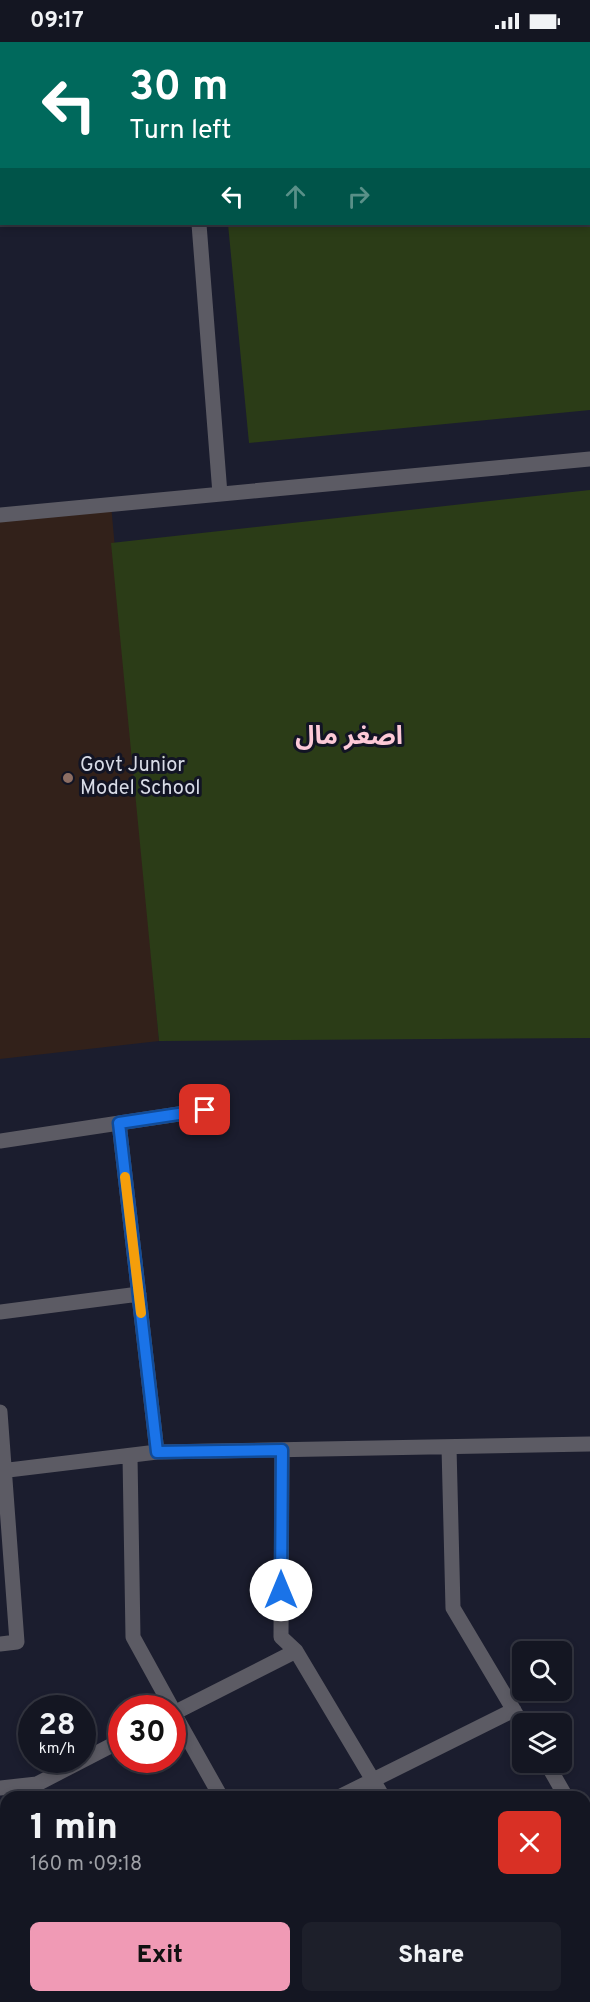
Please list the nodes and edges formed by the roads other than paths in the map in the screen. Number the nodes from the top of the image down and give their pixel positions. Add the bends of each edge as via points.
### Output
1 (199, 225) edge
2 (590, 459) edge
3 (220, 494) junction
4 (0, 514) edge
5 (205, 1110) dead end
6 (119, 1123) junction
7 (0, 1141) edge
8 (139, 1294) junction
9 (0, 1312) edge
10 (0, 1412) edge
11 (590, 1444) edge
12 (448, 1447) junction
13 (282, 1450) junction
14 (157, 1452) junction
15 (130, 1456) junction
16 (3, 1471) edge
17 (0, 1644) edge
18 (296, 1651) junction
19 (164, 1695) edge
20 (186, 1705) edge
21 (514, 1710) junction
22 (516, 1713) edge
23 (186, 1734) edge
24 (108, 1748) edge
25 (552, 1773) edge
26 (373, 1780) junction
27 (0, 1788) edge
28 (38, 1791) edge
29 (218, 1791) edge
30 (351, 1791) edge
31 (379, 1791) edge
32 (563, 1791) edge

1 - 3 street
2 - 3 street
3 - 4 street
5 - 6 street
6 - 7 street
6 - 8 street
8 - 9 street
8 - 14 street
10 - 16 street
11 - 12 street
12 - 13 street
12 - 21 street via 453,1608
13 - 14 street
13 - 18 street via 281,1637
14 - 15 street
15 - 16 street
15 - 19 street via 133,1637
16 - 17 street via 17,1642
18 - 20 street
18 - 26 street
21 - 22 street
21 - 26 street
23 - 29 street
24 - 28 street
25 - 32 street
26 - 30 street
26 - 31 street
27 - 28 street

